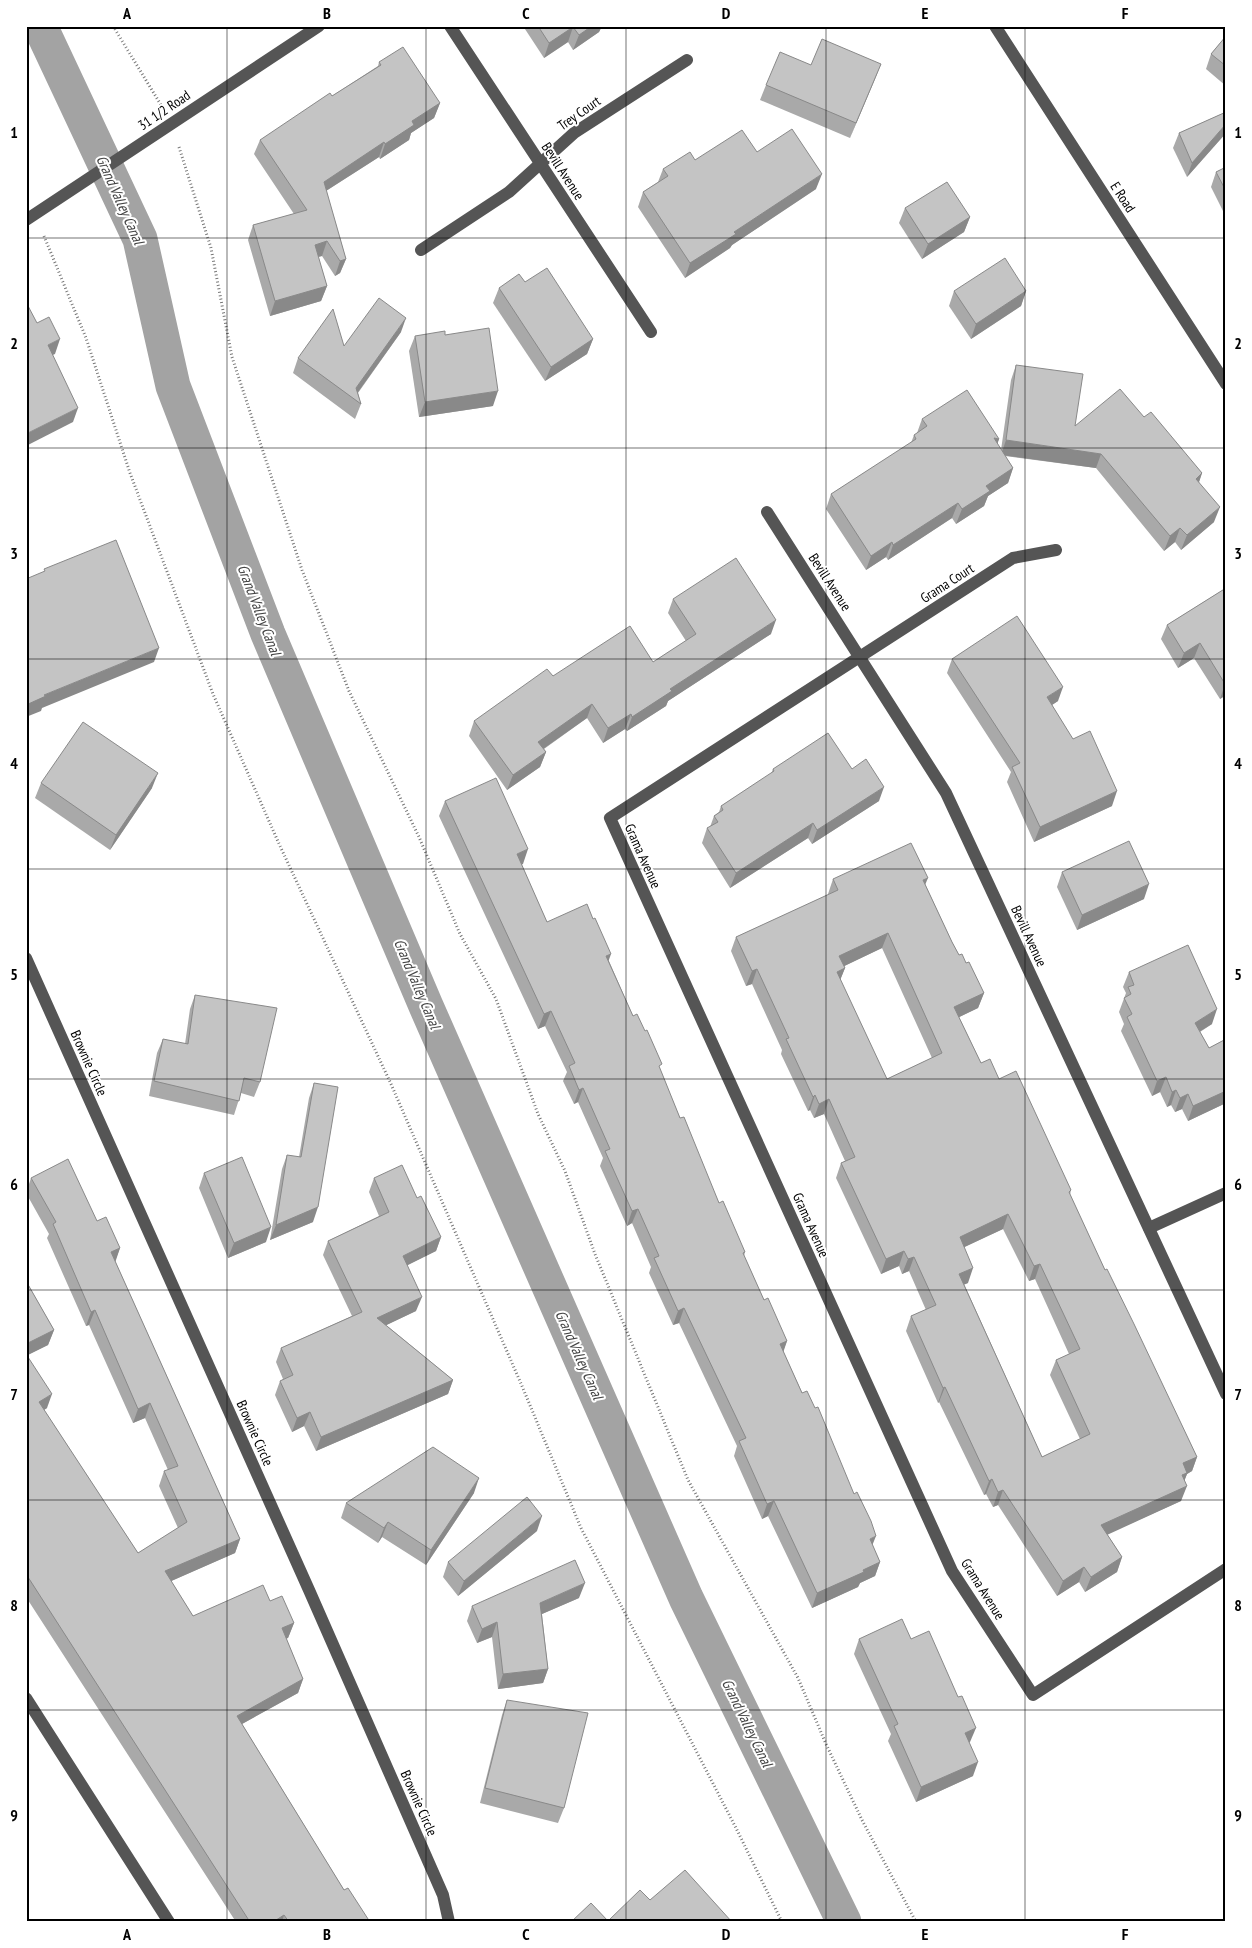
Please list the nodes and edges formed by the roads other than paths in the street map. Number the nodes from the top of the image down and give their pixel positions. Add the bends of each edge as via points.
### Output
1 (319, 26) edge
2 (450, 26) edge
3 (995, 26) edge
4 (687, 60) dead end
5 (541, 164) junction
6 (30, 217) edge
7 (421, 250) dead end
8 (651, 332) dead end
9 (1226, 384) edge
10 (767, 512) dead end
11 (1056, 550) dead end
12 (860, 656) junction
13 (26, 958) edge
14 (1226, 1193) edge
15 (1148, 1228) junction
16 (1226, 1394) edge
17 (1226, 1569) edge
18 (26, 1698) edge
19 (169, 1922) edge
20 (449, 1922) edge

1 - 6 street, 31 1/2 Road
2 - 5 street, Bevill Avenue
3 - 9 street, E Road
4 - 5 street, Trey Court via 574,133
5 - 7 street, Trey Court via 509,192
5 - 8 street, Bevill Avenue
10 - 12 street, Bevill Avenue
11 - 12 street, Grama Court via 1013,558
12 - 15 street, Bevill Avenue via 946,793
12 - 17 street, Grama Avenue via 610,818 952,1571 1034,1695
13 - 20 street, Brownie Circle via 436,1878
14 - 15 street
15 - 16 street, Bevill Avenue
18 - 19 street

